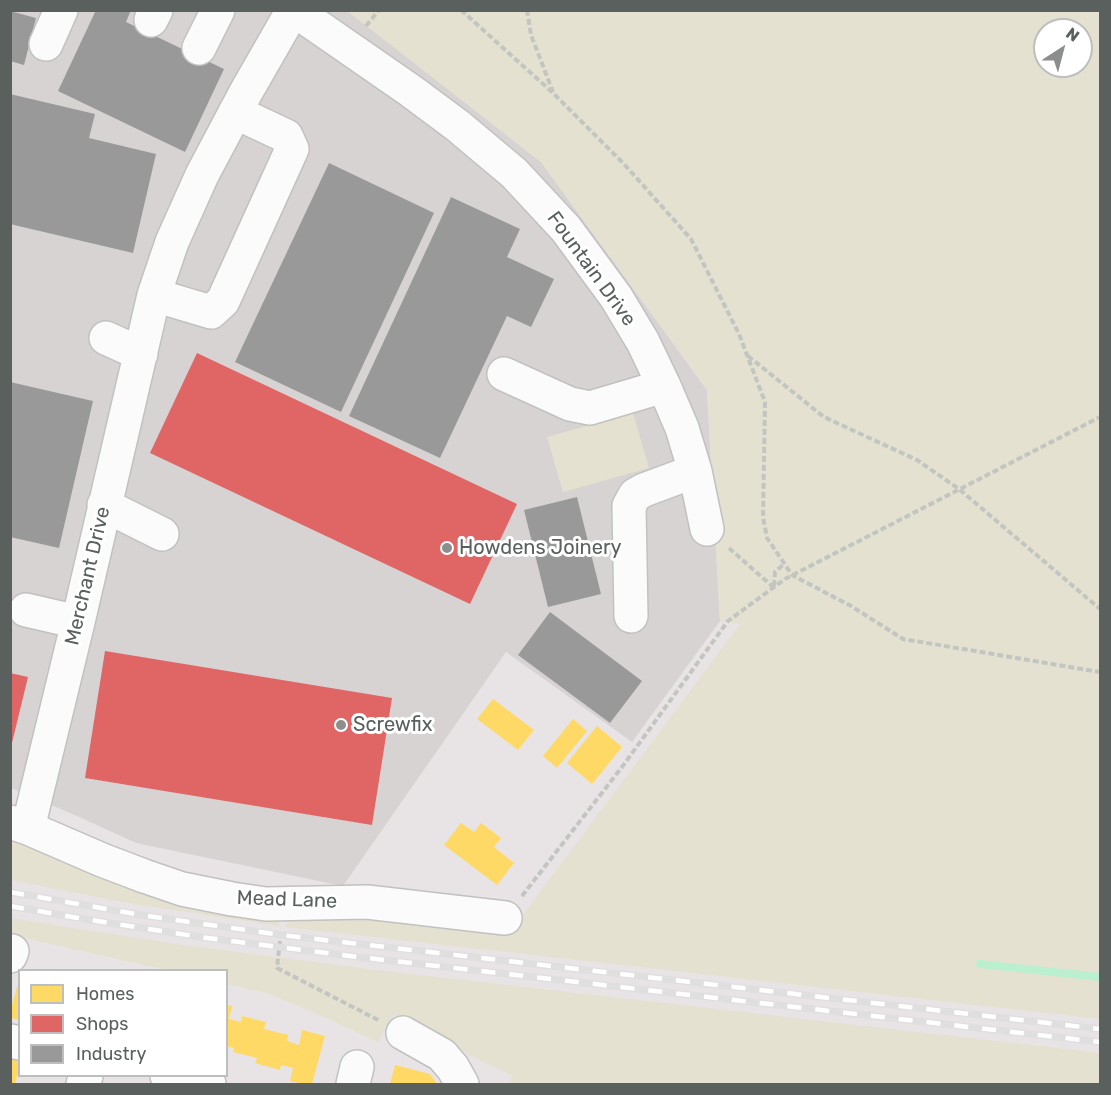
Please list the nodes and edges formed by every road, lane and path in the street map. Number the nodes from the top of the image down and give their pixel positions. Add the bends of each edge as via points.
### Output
1 (61, 10) edge
2 (218, 10) edge
3 (294, 10) edge
4 (461, 10) edge
5 (527, 10) edge
6 (46, 44) dead end
7 (199, 48) dead end
8 (554, 93) junction
9 (235, 112) junction
10 (148, 324) junction
11 (106, 338) dead end
12 (747, 356) junction
13 (504, 374) dead end
14 (664, 386) junction
15 (1101, 417) edge
16 (695, 471) junction
17 (959, 489) junction
18 (105, 505) junction
19 (707, 529) joint
20 (162, 534) dead end
21 (784, 564) junction
22 (792, 575) junction
23 (774, 586) junction
24 (1101, 609) edge
25 (26, 610) dead end
26 (631, 616) dead end
27 (78, 622) junction
28 (1101, 672) edge
29 (19, 825) edge
30 (266, 904) junction
31 (505, 918) joint
32 (403, 1033) joint
33 (172, 1077) edge
34 (208, 1084) edge
35 (462, 1084) edge

1 - 6 street
2 - 7 street
3 - 9 street, Fountain Drive
3 - 14 street, Fountain Drive via 411,91 514,173 566,229 616,297
4 - 8 path
5 - 8 path via 531,35
8 - 12 path via 691,239
9 - 10 street, Fountain Drive via 172,242
9 - 10 street via 285,136 292,148 223,301 212,312
10 - 11 street
10 - 18 street, Merchant Drive
12 - 17 path via 824,417 917,460
12 - 21 path via 765,402 763,517 767,538
13 - 14 street via 570,404 590,408
14 - 16 street, Fountain Drive
15 - 17 path
16 - 19 street, Fountain Drive
16 - 26 street via 644,490 635,495 629,506
17 - 22 path
17 - 24 path
18 - 20 street
18 - 27 street, Merchant Drive
19 - 23 path
21 - 22 path
21 - 23 path via 774,573
22 - 23 path
22 - 28 path via 903,639
23 - 31 path via 728,621
25 - 27 street
27 - 29 street, Merchant Drive
29 - 30 street, Mead Lane via 182,889
30 - 31 street, Mead Lane via 367,903
30 - 32 path via 265,914 282,918 278,968
32 - 35 street via 442,1055
33 - 34 street

